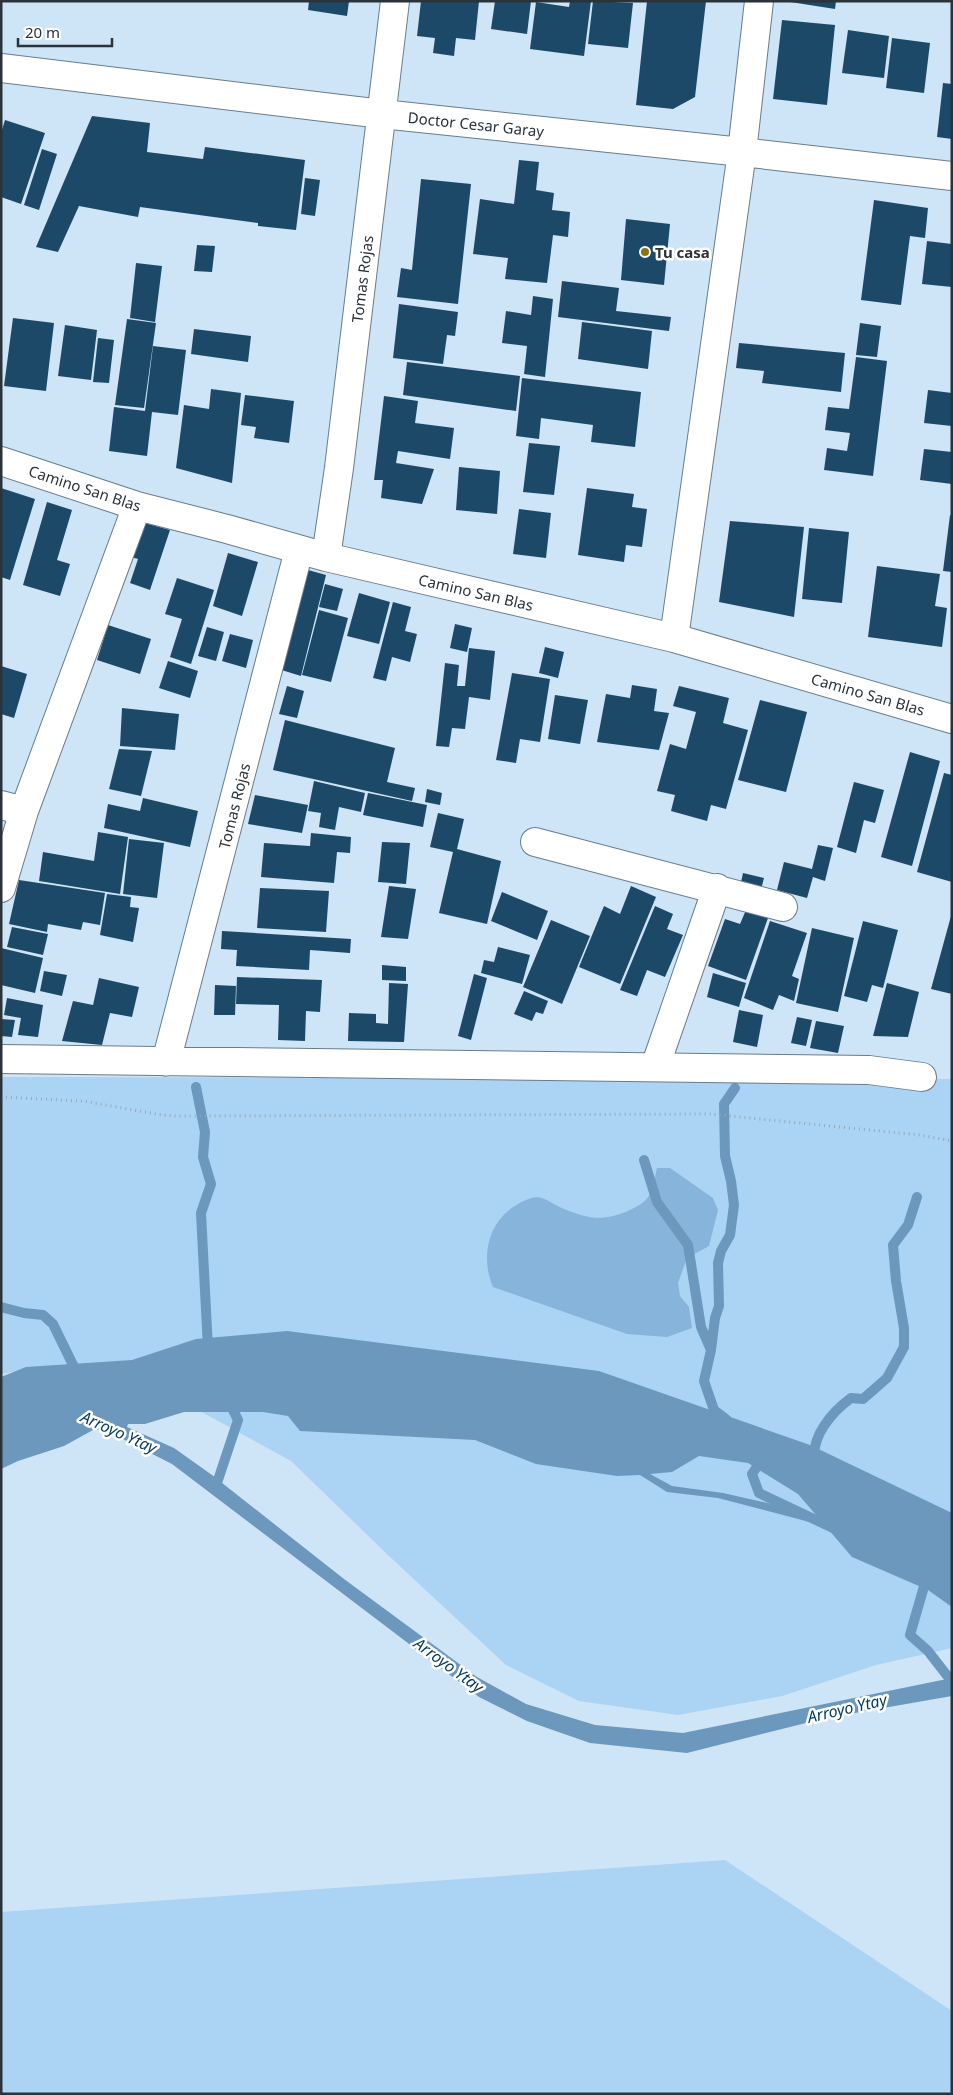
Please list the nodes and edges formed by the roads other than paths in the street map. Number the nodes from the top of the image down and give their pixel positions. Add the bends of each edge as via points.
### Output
1 (395, 1) edge
2 (759, 1) edge
3 (1, 68) edge
4 (382, 114) junction
5 (742, 152) junction
6 (952, 176) edge
7 (1, 461) edge
8 (137, 506) junction
9 (300, 550) junction
10 (326, 557) junction
11 (674, 638) junction
12 (952, 718) edge
13 (13, 808) edge
14 (535, 842) dead end
15 (1, 888) edge
16 (716, 888) junction
17 (783, 907) dead end
18 (1, 1059) edge
19 (166, 1062) junction
20 (655, 1067) junction
21 (922, 1077) dead end

1 - 4 street, Tomas Rojas
2 - 5 street
3 - 4 street, Doctor Cesar Garay
4 - 5 street, Doctor Cesar Garay
4 - 10 street, Tomas Rojas
5 - 6 street, Doctor Cesar Garay
5 - 11 street
7 - 8 street, Camino San Blas
8 - 9 street, Camino San Blas
8 - 13 street
9 - 10 street, Camino San Blas
9 - 19 street, Tomas Rojas
10 - 11 street, Camino San Blas
11 - 12 street, Camino San Blas
13 - 15 street
14 - 16 street
16 - 17 street
16 - 20 street
18 - 19 street
19 - 20 street
20 - 21 street via 869,1070

